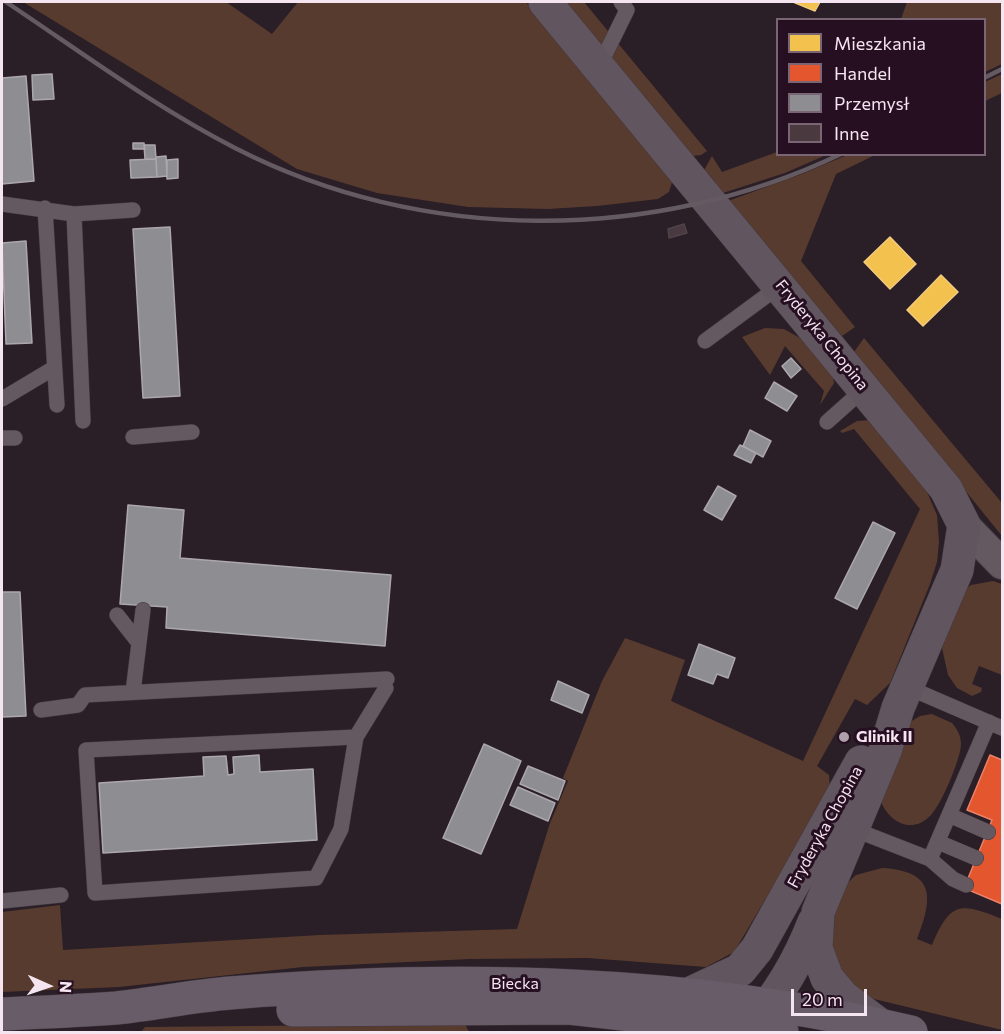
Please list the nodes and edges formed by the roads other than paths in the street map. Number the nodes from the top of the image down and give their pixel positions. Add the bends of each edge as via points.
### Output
1 (545, 2) edge
2 (621, 2) edge
3 (599, 67) junction
4 (2, 204) edge
5 (45, 208) junction
6 (133, 210) dead end
7 (74, 214) junction
8 (781, 285) junction
9 (705, 341) dead end
10 (54, 368) junction
11 (865, 388) junction
12 (2, 399) edge
13 (57, 405) dead end
14 (83, 421) dead end
15 (827, 422) dead end
16 (192, 432) dead end
17 (133, 437) dead end
18 (964, 525) junction
19 (1002, 564) edge
20 (143, 610) dead end
21 (117, 615) dead end
22 (139, 643) junction
23 (133, 692) junction
24 (902, 698) junction
25 (41, 710) dead end
26 (996, 725) edge
27 (356, 737) junction
28 (949, 815) junction
29 (853, 829) junction
30 (988, 832) dead end
31 (938, 842) junction
32 (976, 858) dead end
33 (930, 859) junction
34 (966, 885) dead end
35 (61, 895) dead end
36 (2, 901) edge
37 (818, 912) junction
38 (757, 949) junction
39 (689, 994) junction
40 (117, 1008) junction
41 (2, 1014) edge
42 (767, 1022) edge
43 (895, 1029) edge
44 (789, 1032) edge

1 - 3 street, Fryderyka Chopina
2 - 3 lane via 627,10
3 - 8 street, Fryderyka Chopina
4 - 5 lane
5 - 7 lane
5 - 10 lane
6 - 7 lane
7 - 14 lane
8 - 9 lane
8 - 11 street, Fryderyka Chopina
10 - 12 lane
10 - 13 lane
11 - 15 lane
11 - 18 street, Fryderyka Chopina via 946,489
16 - 17 lane
18 - 19 street
18 - 24 street, Fryderyka Chopina via 957,570
20 - 22 lane
21 - 22 lane
22 - 23 lane
23 - 25 lane via 85,695 78,705
23 - 27 lane via 386,683
24 - 26 lane
24 - 29 street, Fryderyka Chopina
24 - 38 street, Fryderyka Chopina via 871,745
26 - 28 lane
27 - 27 lane via 86,750 95,893 316,878 341,829
28 - 30 lane
28 - 31 lane
29 - 33 lane
29 - 37 street, Fryderyka Chopina
31 - 32 lane
31 - 33 lane
33 - 34 lane
35 - 36 lane
37 - 42 street, Fryderyka Chopina via 801,956
37 - 43 street, Fryderyka Chopina via 816,948 827,978 843,997
38 - 39 street, Fryderyka Chopina via 740,970
38 - 42 street via 754,968
39 - 40 main road, Biecka via 547,984 394,984 229,993
39 - 42 main road, Biecka
40 - 41 main road, Biecka
40 - 42 main road, Biecka via 569,1008
42 - 43 main road, Biecka
42 - 44 street

